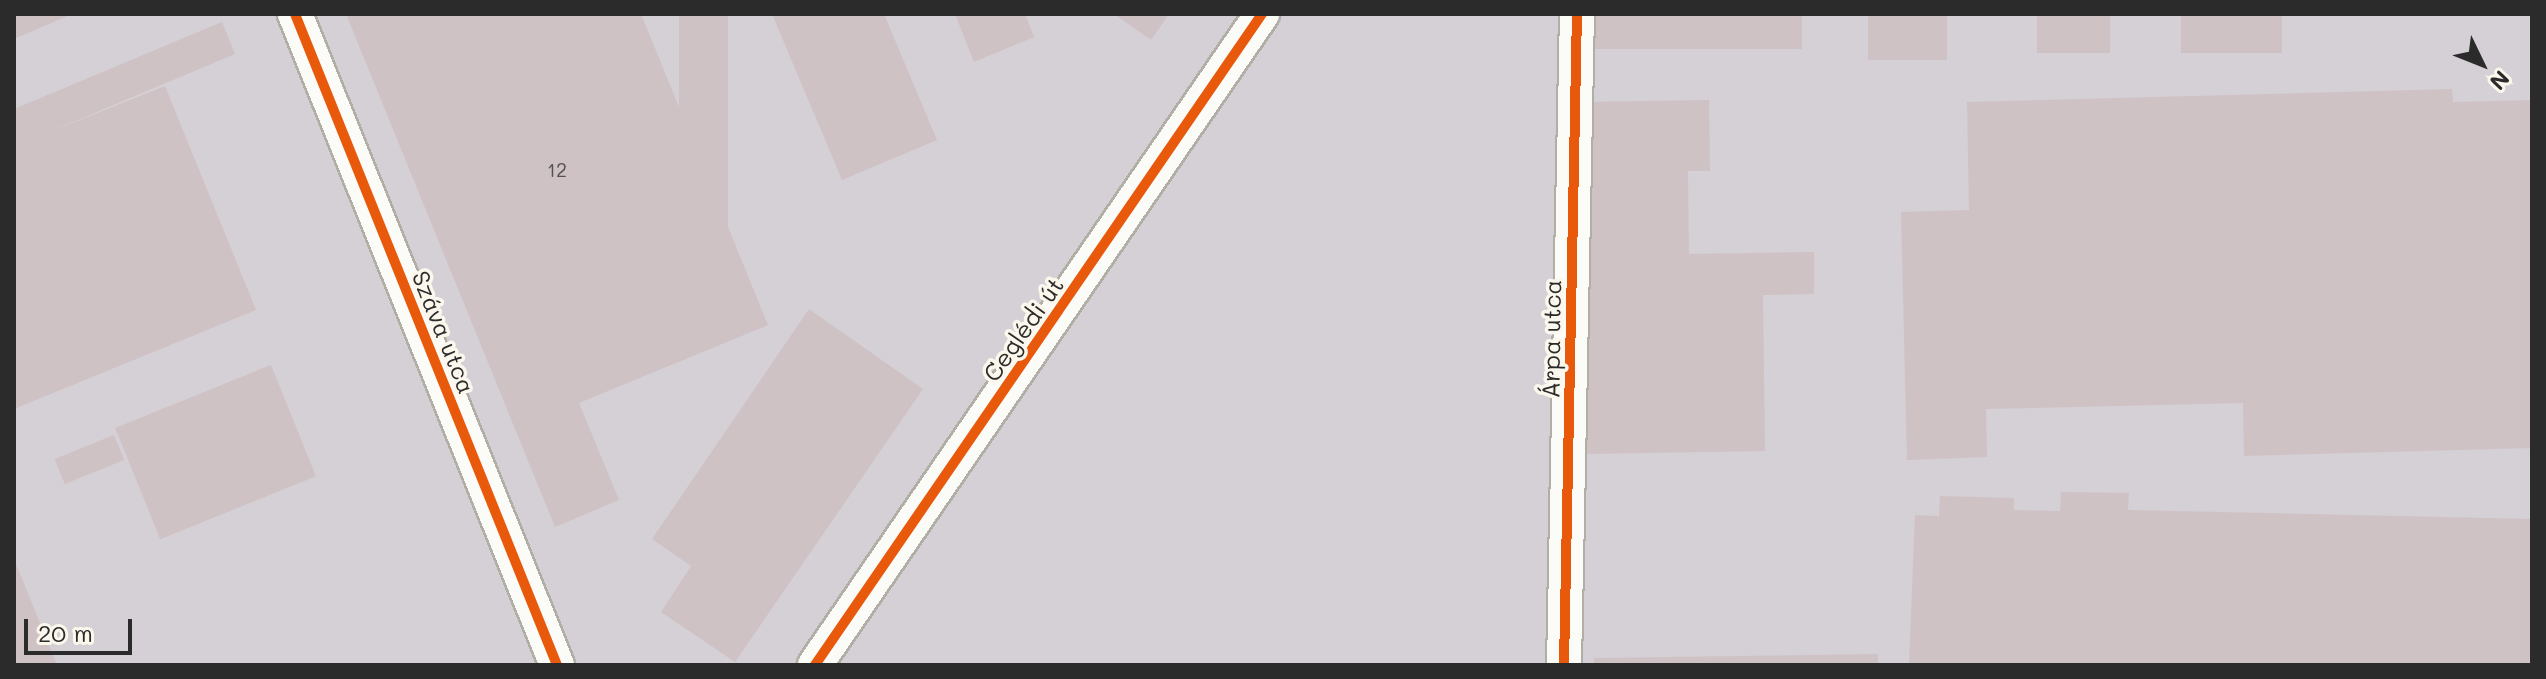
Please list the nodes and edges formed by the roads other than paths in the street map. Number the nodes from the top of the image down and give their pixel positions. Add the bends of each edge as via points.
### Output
1 (295, 14) edge
2 (1262, 14) edge
3 (1577, 14) edge
4 (557, 665) edge
5 (815, 665) edge
6 (1564, 665) edge

1 - 4 street, Száva utca
2 - 5 street, Ceglédi út
3 - 6 street, Árpa utca

